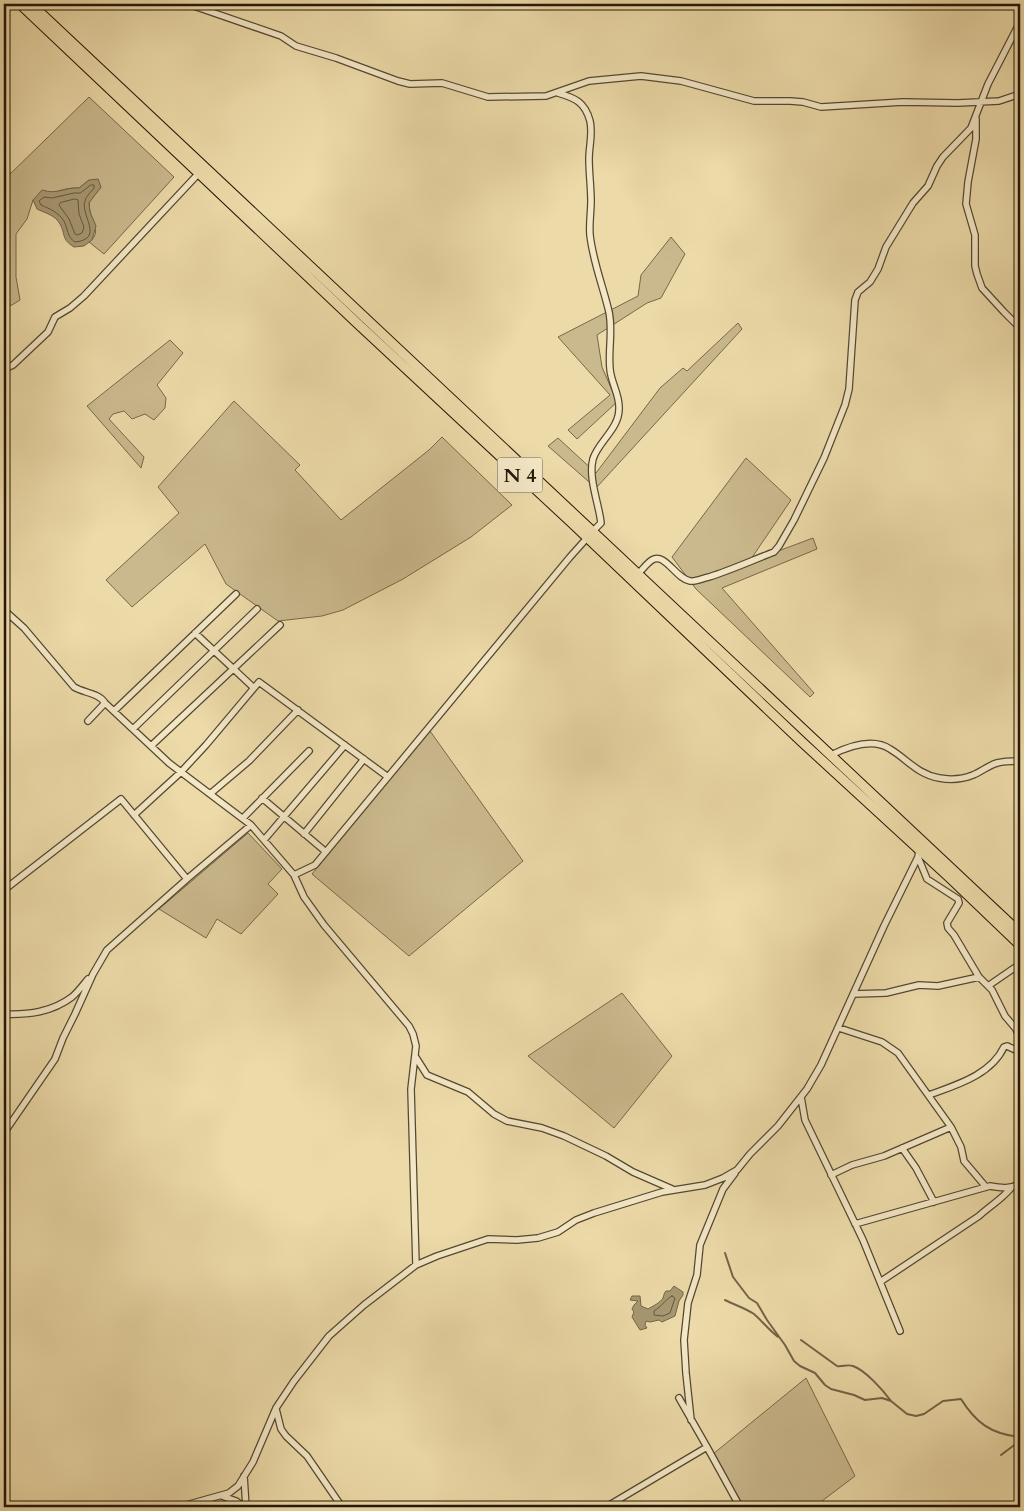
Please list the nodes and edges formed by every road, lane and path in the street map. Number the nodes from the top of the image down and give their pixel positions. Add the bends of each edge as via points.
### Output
1 (20, 4) edge
2 (31, 4) edge
3 (188, 4) edge
4 (1020, 22) edge
5 (558, 93) junction
6 (1020, 94) edge
7 (982, 102) junction
8 (976, 117) junction
9 (199, 173) junction
10 (1020, 328) edge
11 (4, 369) edge
12 (590, 535) junction
13 (638, 574) junction
14 (236, 594) dead end
15 (257, 609) dead end
16 (4, 610) edge
17 (280, 625) dead end
18 (196, 633) junction
19 (214, 650) junction
20 (234, 669) junction
21 (254, 688) junction
22 (105, 703) junction
23 (298, 710) junction
24 (114, 711) junction
25 (88, 720) dead end
26 (133, 729) junction
27 (344, 745) junction
28 (152, 746) junction
29 (309, 751) dead end
30 (831, 755) junction
31 (364, 759) junction
32 (1020, 761) edge
33 (181, 772) junction
34 (388, 777) junction
35 (210, 794) junction
36 (262, 798) junction
37 (134, 815) junction
38 (284, 817) junction
39 (243, 818) junction
40 (251, 825) junction
41 (304, 834) junction
42 (264, 840) junction
43 (326, 852) junction
44 (919, 854) junction
45 (294, 875) junction
46 (187, 879) junction
47 (4, 890) edge
48 (1020, 933) edge
49 (1020, 945) edge
50 (1020, 964) edge
51 (93, 974) junction
52 (979, 977) junction
53 (988, 986) junction
54 (854, 994) junction
55 (4, 1014) edge
56 (839, 1028) junction
57 (1020, 1039) edge
58 (1020, 1052) edge
59 (415, 1056) junction
60 (929, 1095) junction
61 (801, 1097) junction
62 (951, 1127) junction
63 (4, 1133) edge
64 (902, 1148) junction
65 (737, 1170) junction
66 (832, 1175) junction
67 (1020, 1184) edge
68 (986, 1187) junction
69 (1011, 1188) junction
70 (674, 1190) junction
71 (934, 1202) junction
72 (855, 1224) junction
73 (416, 1265) junction
74 (880, 1282) junction
75 (900, 1331) dead end
76 (679, 1398) dead end
77 (276, 1408) junction
78 (691, 1420) junction
79 (707, 1447) junction
80 (244, 1476) junction
81 (221, 1495) junction
82 (179, 1507) edge
83 (245, 1507) edge
84 (342, 1507) edge
85 (606, 1507) edge
86 (740, 1507) edge

1 - 9 highway, N 4
2 - 12 highway, N 4
3 - 5 street via 281,36 296,46 410,84 442,83 488,96
4 - 7 street
5 - 7 street via 589,81 641,76 681,81 754,101 790,101 821,106
5 - 12 street via 580,102 590,121 590,232 593,256 609,313 610,370 618,397 617,418 593,459 594,490 601,523
6 - 7 street via 999,101
7 - 8 street
8 - 10 street via 976,139 966,204 975,235 975,266 982,288
8 - 13 street via 971,128 940,161 928,186 913,203 886,247 870,282 858,292 845,405 820,466 779,546 774,552 726,572 694,581 678,575 658,558
9 - 11 street via 84,296 55,318 48,332 13,365
9 - 12 highway, N 4 via 356,323 574,524
12 - 13 highway, N 4
12 - 34 street
12 - 44 highway, N 4
13 - 30 highway, N 4
14 - 18 street
15 - 19 street
16 - 22 street via 24,628 74,687 102,697
17 - 20 street
18 - 19 street
18 - 24 street
19 - 20 street
19 - 26 street
20 - 21 street
20 - 28 street
21 - 23 street via 259,682
21 - 33 street
22 - 24 street
22 - 25 street
23 - 27 street
23 - 35 street via 249,761
24 - 26 street
26 - 28 street
27 - 31 street
27 - 38 street
28 - 33 street
29 - 36 street
30 - 32 street via 847,747 880,745 889,748 917,770 938,778 958,779 995,763
30 - 48 highway, N 4
31 - 34 street
31 - 41 street
33 - 35 street
33 - 37 street
34 - 43 street
35 - 39 street
36 - 38 street
36 - 39 street
37 - 46 street
37 - 47 street via 121,799
38 - 41 street
38 - 42 street
39 - 40 street
40 - 42 street
40 - 46 street
41 - 43 street
42 - 45 street
43 - 45 street via 316,865
44 - 49 highway, N 4
44 - 52 street via 928,879 958,899 959,903 947,923 948,928
44 - 54 street
45 - 59 street via 304,897 324,925 408,1026 416,1046
46 - 51 street via 107,950
50 - 53 street
51 - 55 street via 74,996 62,1004 48,1010
51 - 63 street via 55,1059
52 - 53 street
52 - 54 street via 938,986 920,985 886,993
53 - 57 street
54 - 56 street
56 - 60 street via 889,1046 898,1053
56 - 61 street
58 - 60 street via 1004,1046 995,1061 984,1070
59 - 70 street via 427,1075 468,1092 506,1121 564,1136
59 - 73 street via 411,1089
60 - 62 street
61 - 65 street
61 - 66 street via 805,1120
62 - 64 street
62 - 68 street via 964,1161
64 - 66 street
64 - 71 street
65 - 70 street via 705,1185
65 - 78 street via 723,1189 700,1246 697,1275 688,1303 684,1340
66 - 72 street
67 - 69 street
68 - 69 street
68 - 71 street
69 - 74 street via 980,1216
70 - 73 street via 576,1220 558,1232 538,1238 488,1239
71 - 72 street
72 - 74 street
73 - 77 street via 329,1336
74 - 75 street
76 - 78 street
77 - 80 street
77 - 84 street via 286,1436 306,1456
78 - 79 street
79 - 85 street
79 - 86 street
80 - 81 street via 238,1486
80 - 83 street
81 - 82 street
81 - 83 street

